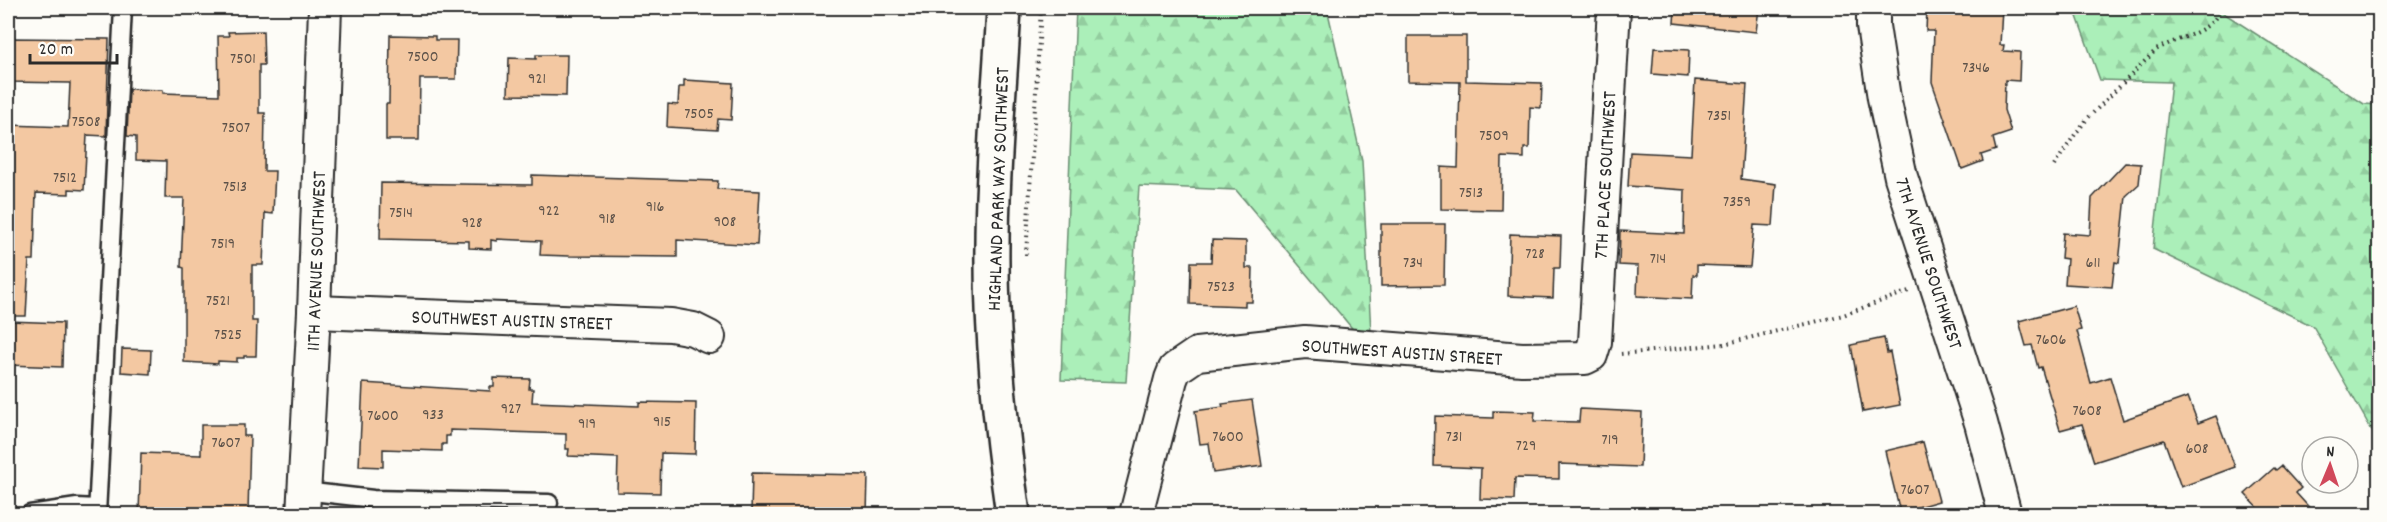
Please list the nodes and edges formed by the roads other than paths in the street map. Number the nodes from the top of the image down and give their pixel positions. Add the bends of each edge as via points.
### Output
1 (123, 8) edge
2 (325, 8) edge
3 (1004, 8) edge
4 (1614, 8) edge
5 (1873, 8) edge
6 (314, 312) junction
7 (709, 338) dead end
8 (1607, 348) joint
9 (304, 503) edge
10 (549, 503) dead end
11 (97, 512) edge
12 (30, 514) edge
13 (1012, 514) edge
14 (1136, 514) edge
15 (2005, 514) edge

1 - 11 lane
2 - 6 street, 11TH AVENUE SOUTHWEST
3 - 13 main road, HIGHLAND PARK WAY SOUTHWEST via 992,244 1000,428
4 - 8 street, 7TH PLACE SOUTHWEST
5 - 15 street, 7TH AVENUE SOUTHWEST via 1884,98 1901,177 1981,423
6 - 7 street, SOUTHWEST AUSTIN STREET via 671,325 693,329
6 - 9 street, 11TH AVENUE SOUTHWEST
8 - 14 street, SOUTHWEST AUSTIN STREET via 1585,358 1522,359 1305,342 1197,354 1175,369 1171,379
9 - 10 lane via 373,499
11 - 12 lane via 77,507

